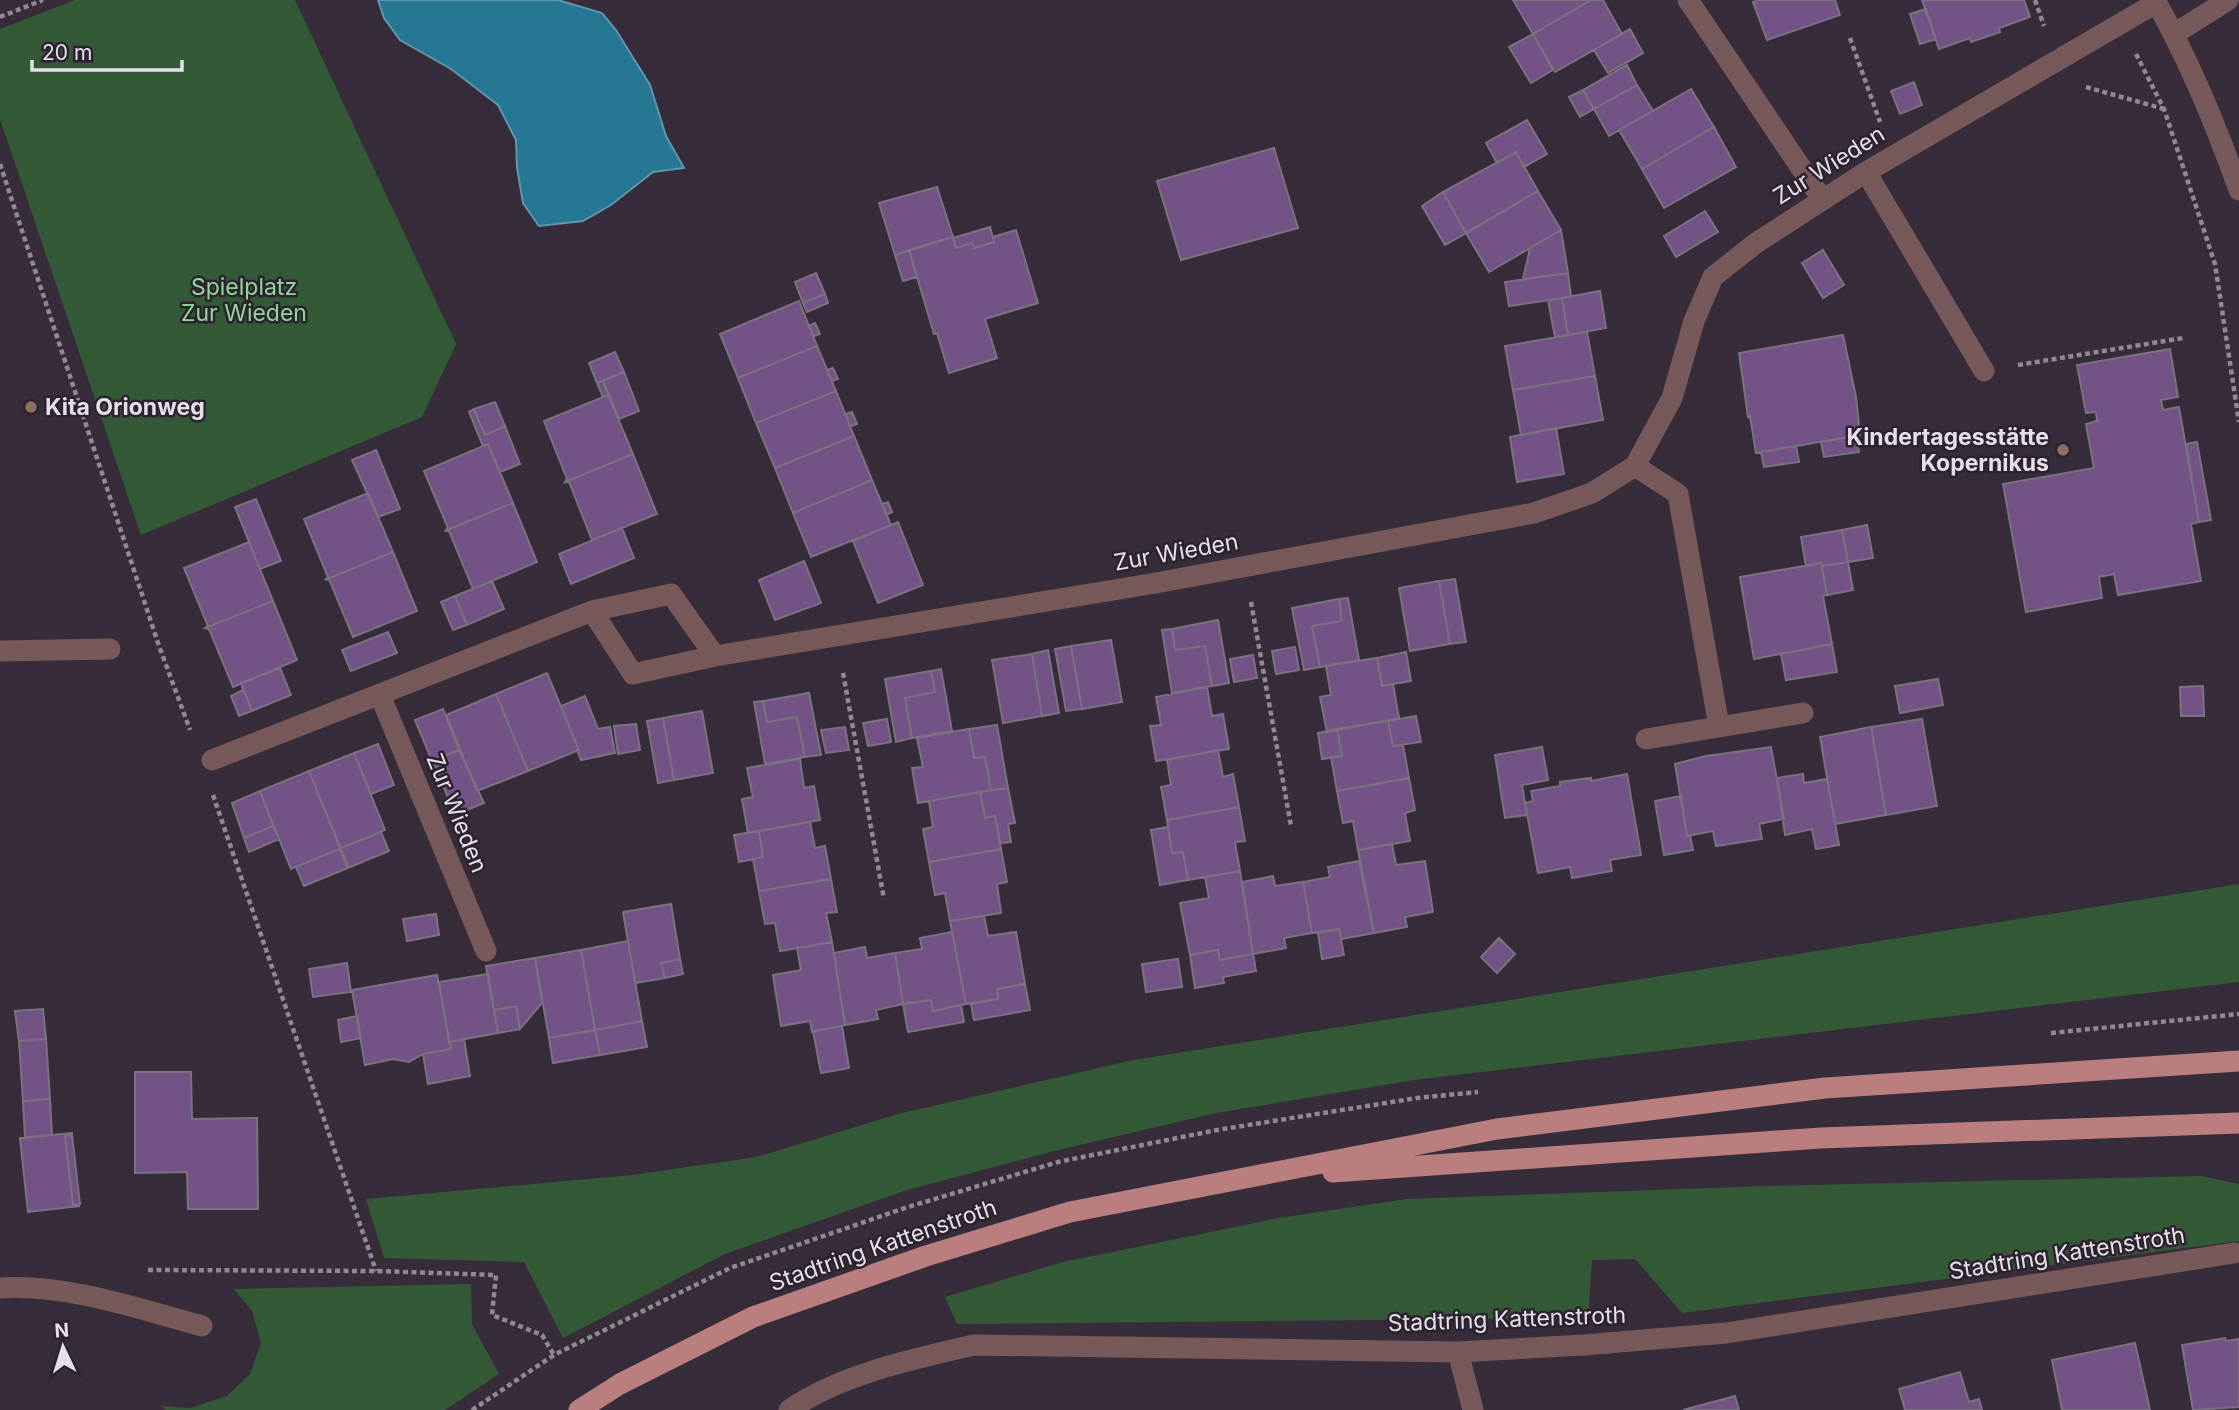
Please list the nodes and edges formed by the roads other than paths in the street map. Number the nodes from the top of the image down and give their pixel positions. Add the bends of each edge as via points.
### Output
1 (1688, 0) edge
2 (2228, 0) edge
3 (2156, 1) edge
4 (2174, 34) junction
5 (1866, 172) junction
6 (2239, 190) edge
7 (1822, 200) junction
8 (1984, 371) road end
9 (1635, 466) junction
10 (592, 611) junction
11 (110, 649) dead end
12 (0, 651) edge
13 (715, 656) junction
14 (380, 695) junction
15 (1803, 713) dead end
16 (1719, 726) junction
17 (1646, 739) dead end
18 (212, 760) dead end
19 (486, 951) dead end
20 (2239, 1061) edge
21 (2239, 1123) edge
22 (1223, 1181) junction
23 (2234, 1253) dead end
24 (0, 1288) edge
25 (202, 1326) dead end
26 (1458, 1352) junction
27 (579, 1410) edge
28 (789, 1410) edge
29 (1473, 1410) edge

1 - 7 street
2 - 4 street
3 - 4 street
3 - 5 street, Zur Wieden
4 - 6 street
5 - 7 street, Zur Wieden
5 - 8 street
7 - 9 street, Zur Wieden via 1713,278 1694,321 1672,398
9 - 13 street, Zur Wieden via 1592,493 1534,513
9 - 16 street via 1678,494
10 - 13 street via 671,594
10 - 13 street, Zur Wieden via 633,674
10 - 14 street
11 - 12 street
14 - 18 street
14 - 19 street, Zur Wieden
15 - 16 street
16 - 17 street
20 - 22 main road, Stadtring Kattenstroth via 1825,1088 1497,1129
21 - 22 main road, Stadtring Kattenstroth via 1821,1138
22 - 27 main road, Stadtring Kattenstroth via 1070,1212 926,1256 753,1317 620,1384
23 - 26 street, Stadtring Kattenstroth via 1726,1333
24 - 25 street via 29,1287 105,1300
26 - 28 street, Stadtring Kattenstroth via 974,1345 900,1362 810,1395
26 - 29 street

